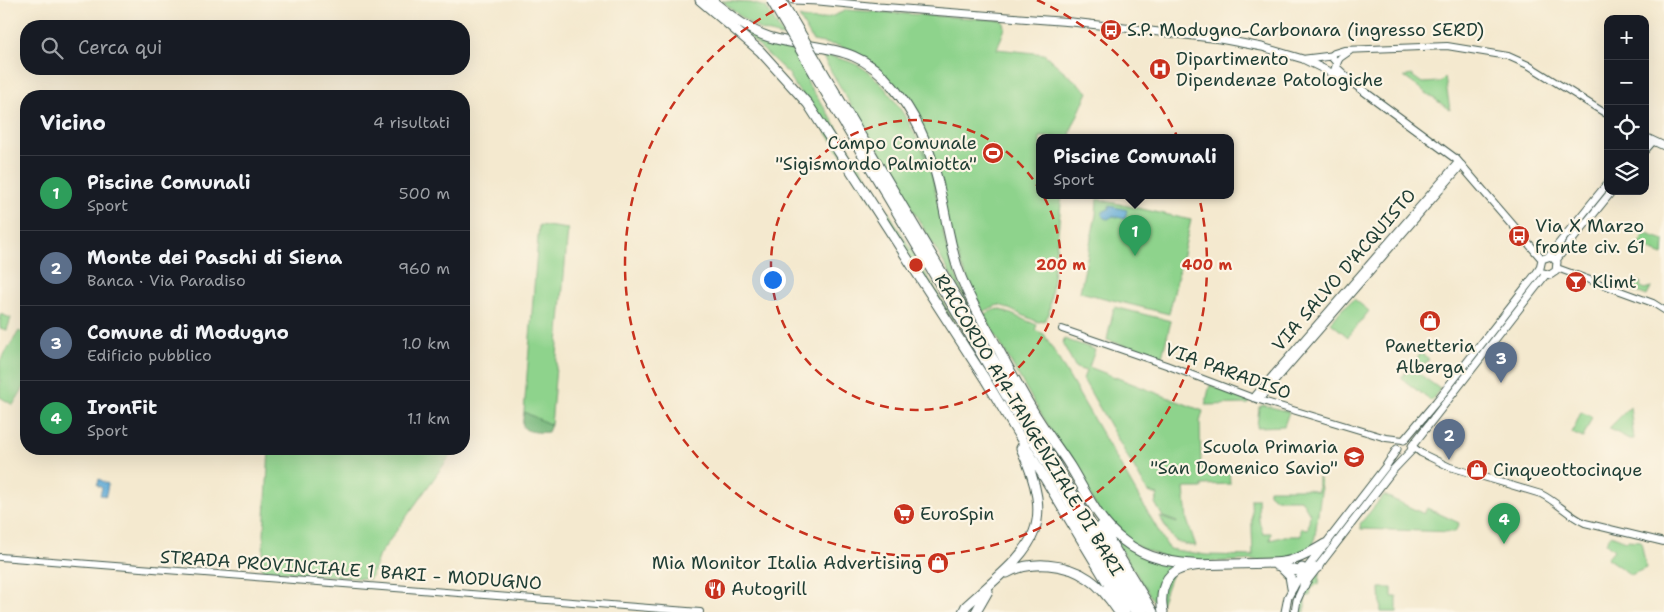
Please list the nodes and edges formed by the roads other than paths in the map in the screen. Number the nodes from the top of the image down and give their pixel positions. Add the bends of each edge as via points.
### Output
1 (700, 0) edge
2 (711, 0) edge
3 (771, 0) edge
4 (781, 0) edge
5 (793, 0) edge
6 (818, 0) edge
7 (1350, 51) junction
8 (1328, 57) junction
9 (1303, 59) junction
10 (1337, 65) junction
11 (1326, 70) junction
12 (818, 72) junction
13 (1354, 84) junction
14 (1604, 112) edge
15 (1649, 140) edge
16 (1653, 141) junction
17 (1649, 146) edge
18 (1664, 146) edge
19 (1460, 164) junction
20 (1604, 188) edge
21 (1609, 195) edge
22 (1545, 258) junction
23 (1556, 260) junction
24 (1540, 268) junction
25 (1558, 268) junction
26 (1546, 274) junction
27 (1664, 310) edge
28 (1062, 329) dead end
29 (985, 379) junction
30 (1256, 399) junction
31 (1039, 420) junction
32 (1400, 444) junction
33 (1412, 446) junction
34 (1421, 453) junction
35 (1407, 454) junction
36 (1664, 542) edge
37 (1325, 544) junction
38 (0, 557) edge
39 (1291, 561) junction
40 (1263, 564) junction
41 (1204, 566) junction
42 (1279, 566) junction
43 (1318, 567) junction
44 (1304, 572) junction
45 (1304, 585) junction
46 (1292, 588) junction
47 (964, 609) edge
48 (980, 609) edge
49 (700, 612) edge
50 (956, 612) edge
51 (1119, 612) edge
52 (1125, 612) edge
53 (1135, 612) edge
54 (1143, 612) edge
55 (1152, 612) edge
56 (1163, 612) edge
57 (1285, 612) edge
58 (1294, 612) edge

1 - 29 highway, RACCORDO A14-TANGENZIALE DI BARI via 760,51 808,104
2 - 31 highway via 752,29 768,36 838,50 856,57 874,68 896,91 933,164 965,286
3 - 12 highway, bridge
4 - 12 highway, bridge
5 - 6 main road
6 - 9 main road via 1195,36 1262,47
7 - 8 street via 1338,51
7 - 10 street via 1340,58
7 - 14 street via 1447,46 1508,56
8 - 9 main road
8 - 10 main road
8 - 11 main road via 1322,64
9 - 11 main road
10 - 11 main road via 1333,70
10 - 13 main road
11 - 13 main road
12 - 53 highway
12 - 54 highway
13 - 19 main road
15 - 16 main road
16 - 17 main road
16 - 18 main road
19 - 22 main road
19 - 30 street, VIA SALVO D'ACQUISTO
20 - 22 main road
21 - 23 main road
22 - 23 main road
22 - 24 main road
23 - 25 main road
24 - 26 main road
24 - 32 main road
25 - 26 main road via 1552,274
25 - 27 street
26 - 33 main road
28 - 30 street, VIA PARADISO
29 - 47 highway via 1027,461 1038,511 1033,534 1022,552
29 - 52 highway, RACCORDO A14-TANGENZIALE DI BARI
30 - 32 street, VIA PARADISO
31 - 41 highway via 1115,534 1152,557
31 - 55 highway, RACCORDO A14-TANGENZIALE DI BARI
32 - 33 main road via 1408,442
32 - 35 main road via 1400,453
32 - 37 main road
33 - 34 street
33 - 35 main road
34 - 35 street
34 - 36 street via 1463,472 1551,498 1585,523
35 - 43 main road
37 - 39 highway
37 - 44 main road
38 - 49 street, STRADA PROVINCIALE 1 BARI - MODUGNO
39 - 40 highway
39 - 44 highway via 1300,565
40 - 41 highway
40 - 42 highway
41 - 56 highway via 1183,568 1171,575 1163,592
42 - 44 highway
42 - 46 highway via 1290,576
43 - 44 highway
43 - 45 main road
44 - 45 highway
44 - 46 main road
45 - 58 main road
46 - 57 main road
47 - 50 highway
48 - 51 highway via 987,592 1005,574 1020,567 1043,565 1066,569 1090,579

